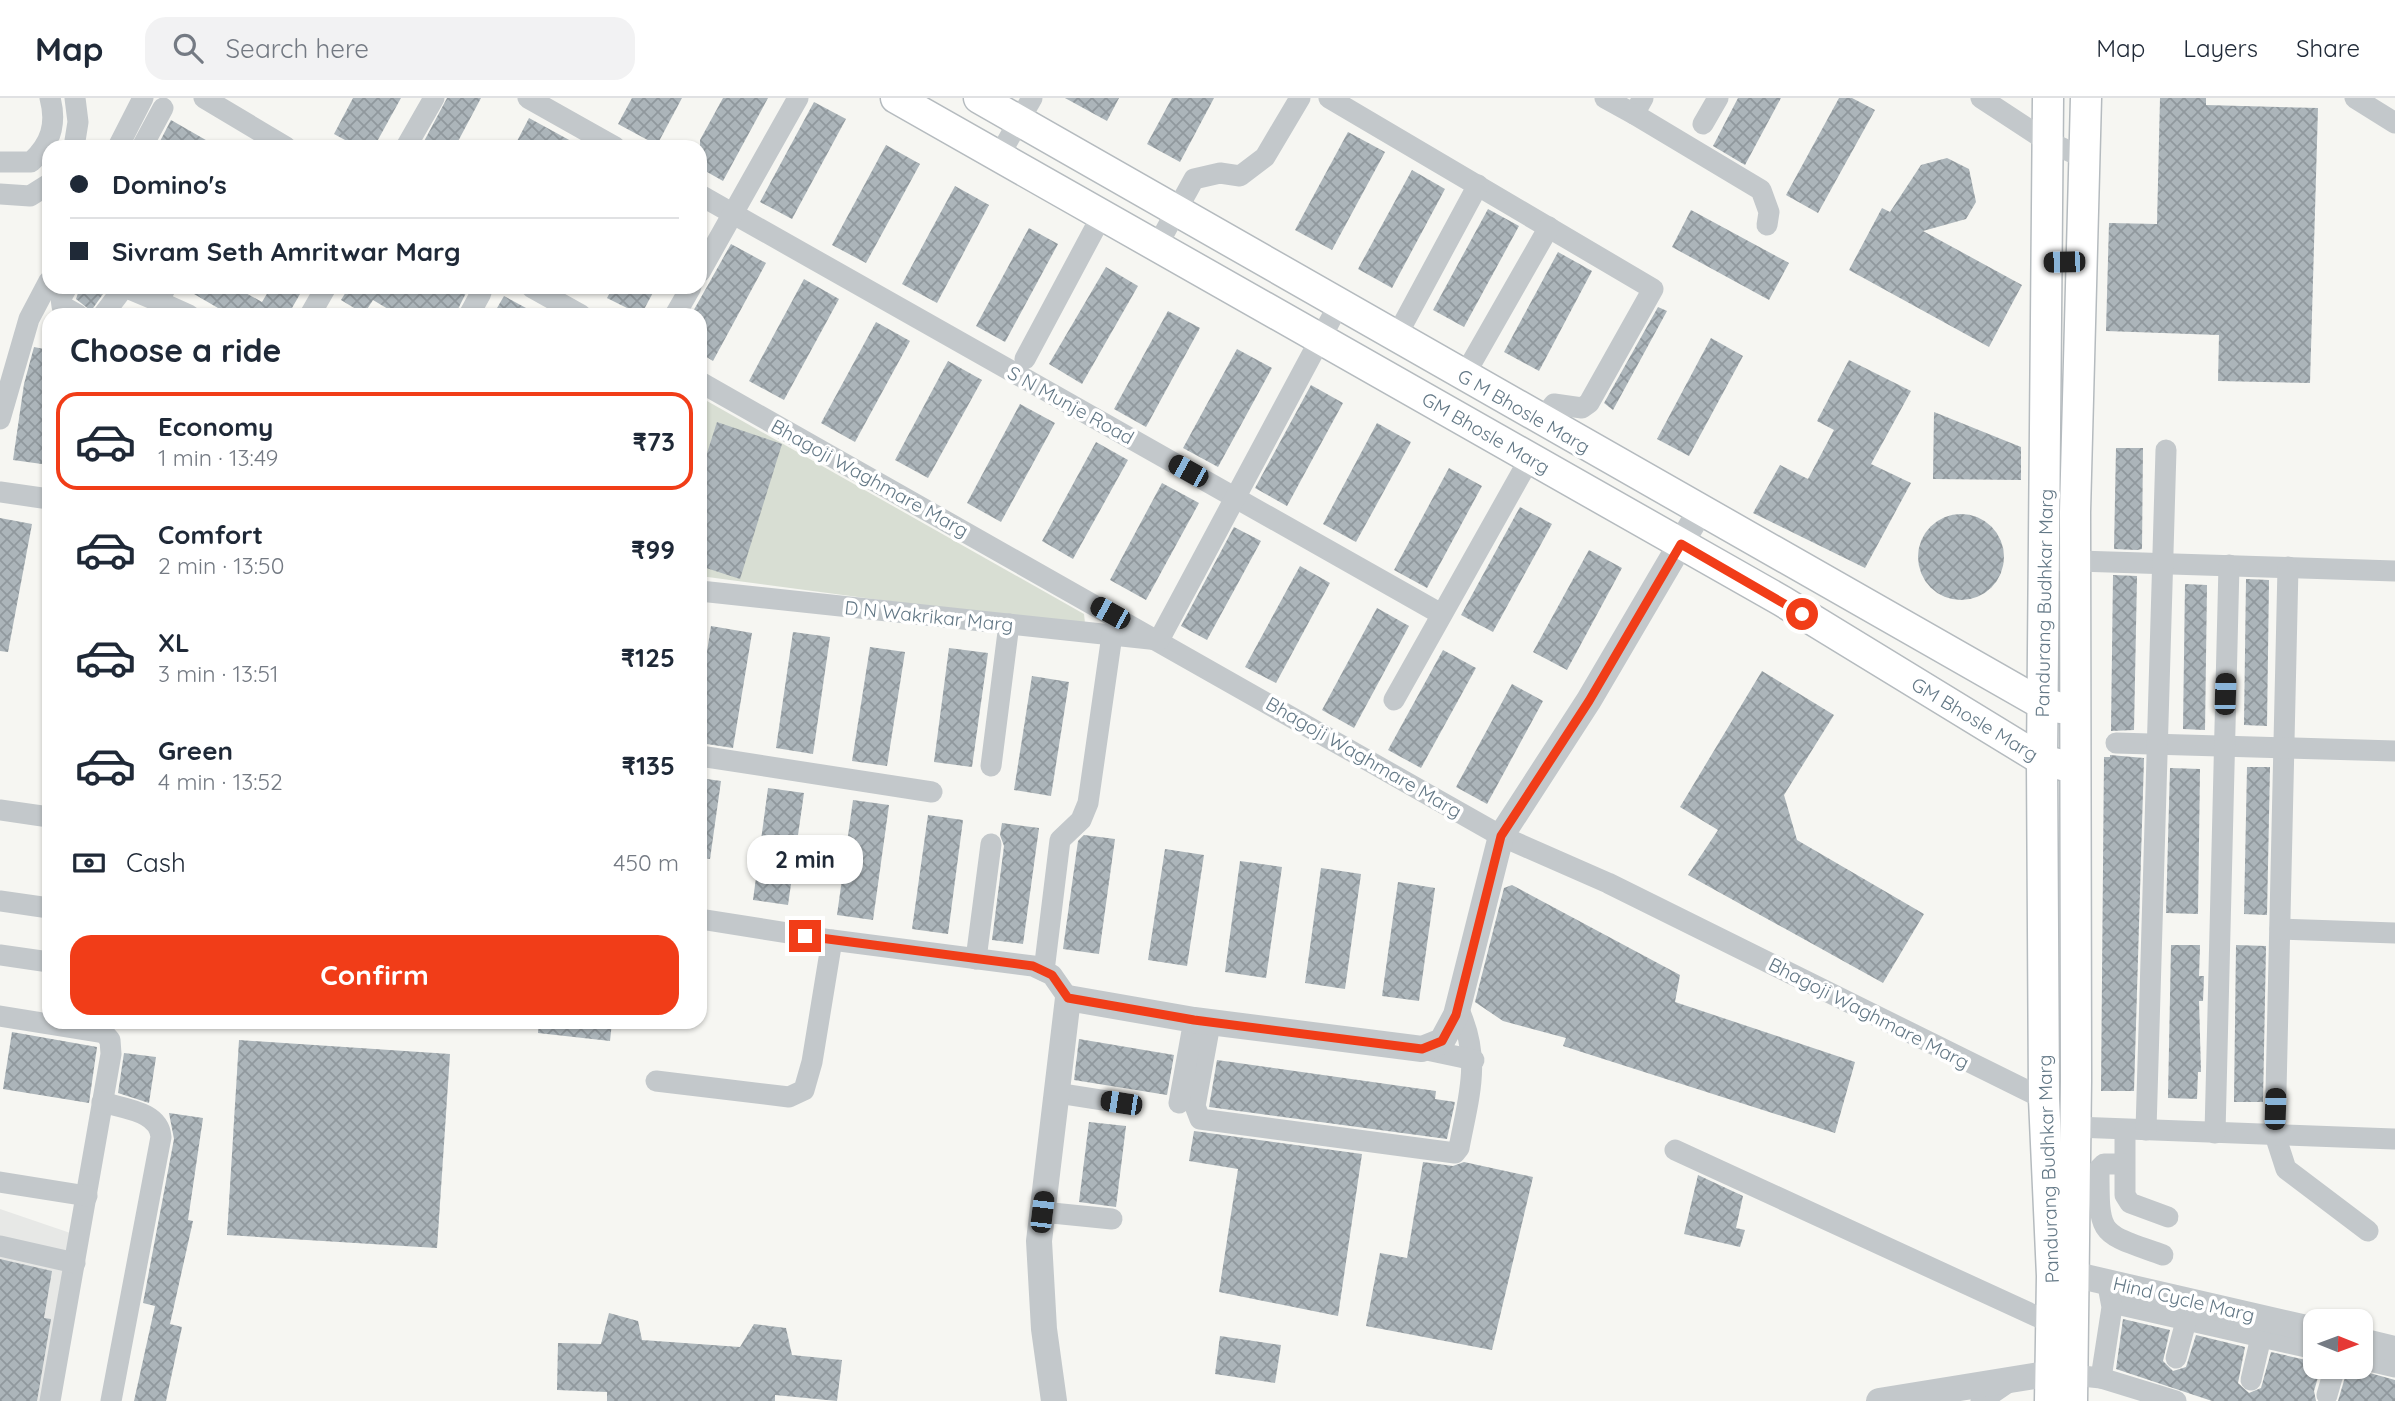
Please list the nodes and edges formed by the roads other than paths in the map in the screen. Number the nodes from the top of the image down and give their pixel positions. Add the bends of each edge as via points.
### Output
1 (50, 98) edge
2 (75, 98) edge
3 (144, 98) edge
4 (204, 98) edge
5 (434, 98) edge
6 (528, 98) edge
7 (798, 98) edge
8 (896, 98) edge
9 (979, 98) edge
10 (1300, 98) edge
11 (1329, 98) edge
12 (1605, 98) edge
13 (1718, 98) edge
14 (1981, 98) edge
15 (2048, 98) edge
16 (2086, 98) edge
17 (2355, 98) edge
18 (1638, 106) edge
19 (163, 108) dead end
20 (1026, 110) edge
21 (2395, 123) edge
22 (1703, 124) dead end
23 (48, 140) edge
24 (75, 140) edge
25 (122, 140) edge
26 (146, 140) edge
27 (274, 140) edge
28 (410, 140) edge
29 (603, 140) edge
30 (2045, 141) junction
31 (42, 149) edge
32 (999, 156) junction
33 (2084, 158) junction
34 (0, 162) edge
35 (1478, 185) junction
36 (42, 188) edge
37 (0, 194) edge
38 (707, 199) edge
39 (1177, 212) junction
40 (733, 214) junction
41 (1102, 215) junction
42 (1767, 225) dead end
43 (1549, 227) junction
44 (1157, 246) junction
45 (707, 260) edge
46 (2082, 262) junction
47 (2046, 263) junction
48 (42, 294) edge
49 (162, 294) edge
50 (544, 294) edge
51 (1339, 304) junction
52 (180, 308) edge
53 (568, 308) edge
54 (1396, 337) junction
55 (1322, 340) junction
56 (1025, 359) dead end
57 (1464, 376) junction
58 (707, 386) edge
59 (0, 419) edge
60 (1541, 420) junction
61 (2166, 450) dead end
62 (1530, 458) junction
63 (0, 492) edge
64 (42, 498) edge
65 (1236, 498) junction
66 (1700, 511) junction
67 (1681, 544) junction
68 (2046, 559) junction
69 (2076, 560) junction
70 (2162, 563) junction
71 (2228, 565) junction
72 (2288, 567) junction
73 (2395, 571) edge
74 (707, 592) edge
75 (1441, 614) junction
76 (1009, 624) junction
77 (1112, 635) junction
78 (1159, 640) junction
79 (1394, 700) dead end
80 (2042, 705) junction
81 (2075, 710) junction
82 (2116, 743) dead end
83 (2157, 744) junction
84 (2224, 746) junction
85 (2284, 748) junction
86 (2395, 751) edge
87 (707, 757) edge
88 (2042, 760) junction
89 (991, 766) dead end
90 (2074, 768) junction
91 (932, 792) dead end
92 (0, 810) edge
93 (42, 816) edge
94 (1501, 836) junction
95 (991, 844) dead end
96 (0, 901) edge
97 (42, 907) edge
98 (707, 920) edge
99 (2280, 929) junction
100 (2395, 933) edge
101 (832, 940) junction
102 (0, 956) edge
103 (976, 959) junction
104 (42, 961) edge
105 (1044, 971) junction
106 (1068, 998) junction
107 (1458, 1008) junction
108 (0, 1016) edge
109 (42, 1023) edge
110 (1201, 1027) junction
111 (80, 1029) edge
112 (1422, 1049) junction
113 (1474, 1060) junction
114 (656, 1081) dead end
115 (1057, 1093) junction
116 (2044, 1099) junction
117 (103, 1102) junction
118 (1121, 1103) dead end
119 (1180, 1103) dead end
120 (2395, 1122) edge
121 (2075, 1127) junction
122 (2135, 1130) junction
123 (2215, 1133) junction
124 (2275, 1135) junction
125 (2394, 1139) edge
126 (1675, 1150) dead end
127 (2395, 1155) edge
128 (2123, 1164) junction
129 (0, 1182) edge
130 (87, 1196) junction
131 (1042, 1212) junction
132 (2168, 1217) dead end
133 (1112, 1219) dead end
134 (2368, 1231) dead end
135 (0, 1246) edge
136 (2163, 1255) dead end
137 (75, 1263) junction
138 (2062, 1275) junction
139 (2109, 1292) junction
140 (2189, 1310) junction
141 (2051, 1323) junction
142 (2263, 1327) junction
143 (2303, 1329) edge
144 (2303, 1344) edge
145 (2373, 1344) edge
146 (2395, 1349) edge
147 (2176, 1358) dead end
148 (2373, 1362) edge
149 (2395, 1367) edge
150 (2101, 1378) junction
151 (2331, 1379) edge
152 (2012, 1380) junction
153 (2250, 1380) dead end
154 (2061, 1388) edge
155 (2327, 1395) dead end
156 (50, 1401) edge
157 (111, 1401) edge
158 (1055, 1401) edge
159 (1879, 1401) edge
160 (1981, 1401) edge
161 (2176, 1401) edge

1 - 23 street
2 - 24 street
3 - 25 street
4 - 27 street
5 - 28 street
6 - 29 street
7 - 40 street
8 - 32 main road, GM Bhosle Marg
9 - 20 main road, G M Bhosle Marg
10 - 39 street via 1265,157 1240,176 1220,173 1194,179
11 - 35 street
12 - 18 street
13 - 22 street
14 - 30 street
15 - 30 main road, Pandurang Budhkar Marg
16 - 33 main road, Pandurang Budhkar Marg
17 - 21 street
18 - 42 street via 1761,190 1769,212
19 - 26 street
20 - 32 street
20 - 39 main road, G M Bhosle Marg
30 - 33 street
30 - 47 main road, Pandurang Budhkar Marg
31 - 34 street via 31,162
32 - 41 main road, GM Bhosle Marg
33 - 46 main road, Pandurang Budhkar Marg
35 - 43 street
35 - 54 street
36 - 37 street via 30,195
38 - 40 street, S N Munje Road
39 - 44 street
39 - 51 main road, G M Bhosle Marg
40 - 45 street
40 - 65 street, S N Munje Road
41 - 44 main road, GM Bhosle Marg
41 - 56 street
43 - 57 street
43 - 60 street via 1654,291 1589,403 1582,408 1554,404
44 - 55 main road, GM Bhosle Marg
46 - 47 main road
46 - 69 main road, Pandurang Budhkar Marg
47 - 68 main road, Pandurang Budhkar Marg
48 - 59 street via 29,319
49 - 52 street
50 - 53 street
51 - 54 main road, G M Bhosle Marg
51 - 55 street
54 - 57 main road, G M Bhosle Marg
55 - 62 main road, GM Bhosle Marg
55 - 65 street
57 - 60 main road, G M Bhosle Marg
58 - 78 street, Bhagoji Waghmare Marg
60 - 66 main road, G M Bhosle Marg
61 - 70 street
62 - 67 main road, GM Bhosle Marg
62 - 75 street
63 - 64 street
65 - 75 street, S N Munje Road
65 - 78 street
66 - 67 street
66 - 80 main road, G M Bhosle Marg
67 - 88 main road, GM Bhosle Marg
67 - 94 street via 1589,701
68 - 69 street
68 - 80 main road, Pandurang Budhkar Marg
69 - 70 street
69 - 81 main road, Pandurang Budhkar Marg
70 - 71 street
70 - 83 street
71 - 72 street
71 - 84 street
72 - 73 street
72 - 85 street
74 - 76 street, D N Wakrikar Marg
75 - 79 street
76 - 77 street, D N Wakrikar Marg
76 - 89 street
77 - 78 street, D N Wakrikar Marg
77 - 105 street via 1088,803 1081,820 1060,840
78 - 94 street, Bhagoji Waghmare Marg
80 - 81 main road, G M Bhosle Marg
80 - 88 main road, Pandurang Budhkar Marg
81 - 90 main road, Pandurang Budhkar Marg
82 - 83 street
83 - 84 street
83 - 122 street
84 - 85 street
84 - 123 street
85 - 86 street
85 - 99 street
87 - 91 street
88 - 90 main road, GM Bhosle Marg
88 - 116 main road, Pandurang Budhkar Marg
90 - 121 main road, Pandurang Budhkar Marg
92 - 93 street
94 - 107 street
94 - 116 street, Bhagoji Waghmare Marg via 1608,883
95 - 103 street
96 - 97 street
98 - 101 street
99 - 100 street
99 - 124 street
101 - 103 street
101 - 114 street via 813,1062 804,1090 789,1097
102 - 104 street
103 - 105 street
105 - 106 street
106 - 110 street
106 - 115 street
107 - 112 street via 1442,1041
107 - 113 street
108 - 109 street
110 - 112 street
110 - 113 street via 1195,1105 1200,1119 1447,1153 1455,1153 1459,1147
110 - 119 street
111 - 117 street via 104,1033 110,1040
112 - 113 street
115 - 118 street
115 - 131 street
116 - 138 main road, Pandurang Budhkar Marg
117 - 130 street
117 - 157 street via 153,1118 160,1126
120 - 125 street
121 - 122 street
121 - 138 main road, Pandurang Budhkar Marg
122 - 123 street
122 - 128 street
123 - 124 street
124 - 125 street
124 - 134 street via 2286,1169
125 - 127 street
126 - 141 street
128 - 132 street via 2127,1200
128 - 136 street via 2104,1164 2099,1169 2102,1225 2113,1237
129 - 130 street
130 - 137 street
131 - 133 street
131 - 158 street via 1039,1241 1044,1316
135 - 137 street
137 - 156 street
138 - 139 street, Hind Cycle Marg
138 - 141 main road, Pandurang Budhkar Marg
138 - 154 main road, Pandurang Budhkar Marg
139 - 140 street, Hind Cycle Marg
139 - 150 street
140 - 142 street, Hind Cycle Marg
140 - 147 street
141 - 154 main road, Pandurang Budhkar Marg
142 - 143 street, Hind Cycle Marg
142 - 144 street
142 - 153 street
145 - 146 street
148 - 149 street
150 - 154 street
150 - 161 street
151 - 155 street
152 - 154 street
152 - 159 street
152 - 160 street

